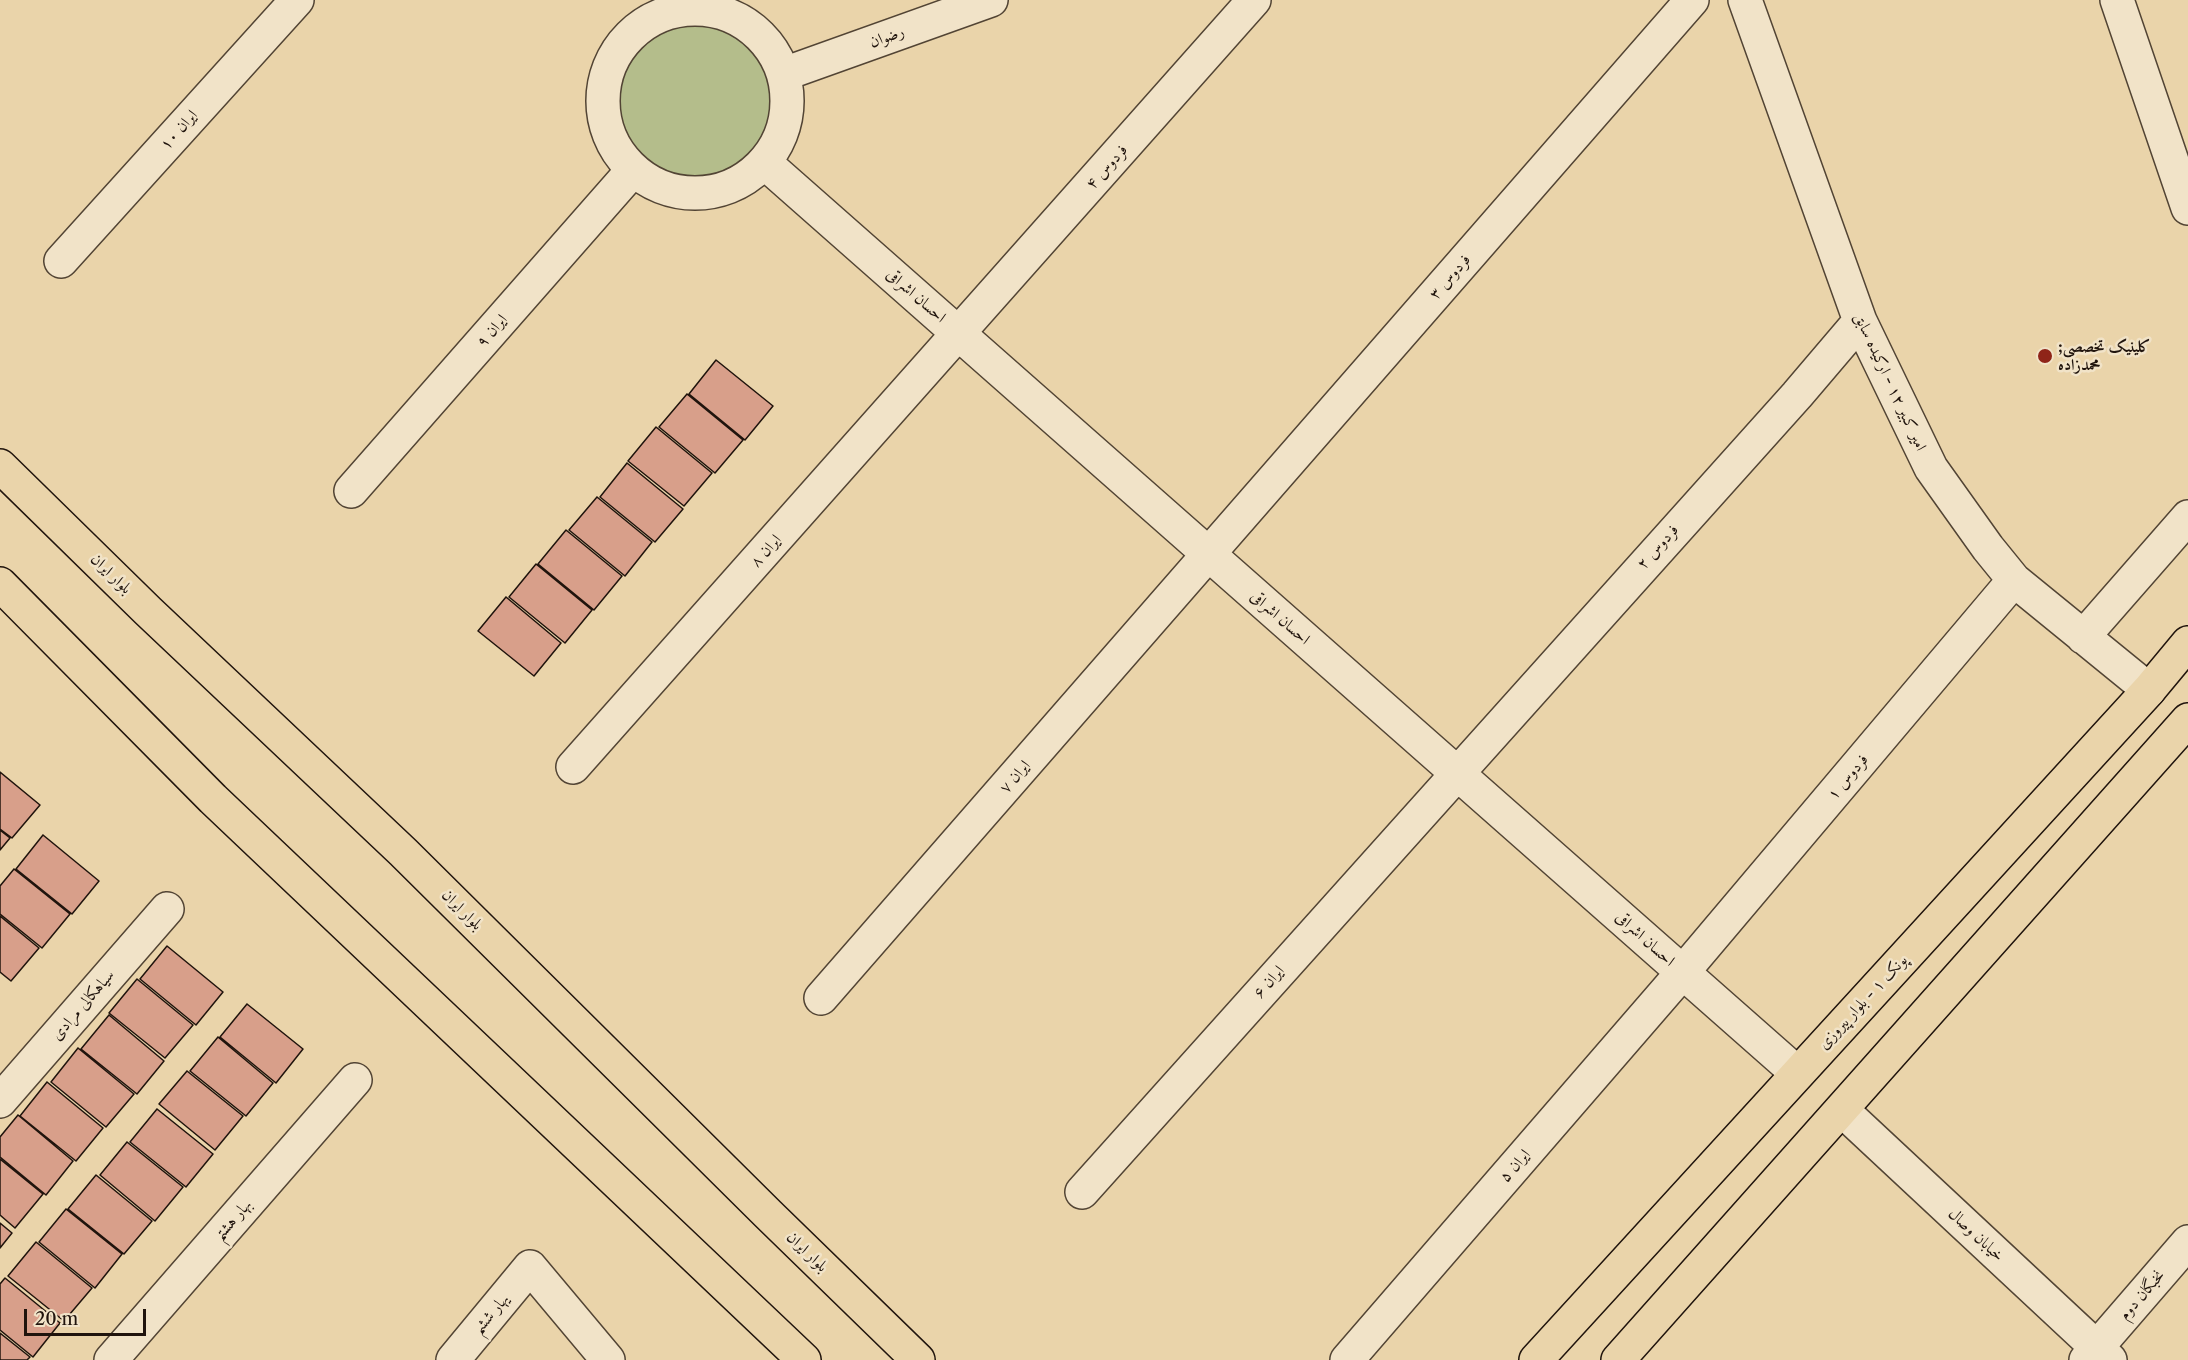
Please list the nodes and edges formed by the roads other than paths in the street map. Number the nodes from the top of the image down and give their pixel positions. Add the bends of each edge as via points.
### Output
1 (297, 0) edge
2 (991, 0) edge
3 (1254, 0) edge
4 (1692, 0) edge
5 (1745, 0) edge
6 (2117, 0) edge
7 (650, 9) edge
8 (784, 74) junction
9 (764, 162) junction
10 (633, 170) junction
11 (2188, 208) edge
12 (61, 261) dead end
13 (1860, 321) junction
14 (959, 334) junction
15 (0, 466) edge
16 (351, 491) dead end
17 (2188, 517) edge
18 (1209, 555) junction
19 (2014, 580) junction
20 (0, 584) edge
21 (2084, 637) junction
22 (2188, 643) edge
23 (2149, 690) junction
24 (2188, 720) edge
25 (573, 767) dead end
26 (1456, 772) junction
27 (166, 909) dead end
28 (1682, 973) junction
29 (821, 998) dead end
30 (1797, 1073) junction
31 (355, 1080) dead end
32 (0, 1101) edge
33 (1842, 1110) junction
34 (1082, 1192) dead end
35 (2188, 1242) edge
36 (2098, 1356) edge
37 (111, 1360) edge
38 (453, 1360) edge
39 (608, 1360) edge
40 (804, 1360) edge
41 (918, 1360) edge
42 (1347, 1360) edge
43 (1536, 1360) edge
44 (1618, 1360) edge

1 - 12 street, ایران ۱۰
2 - 8 street, رضوان
3 - 14 street, فردوس ۴
4 - 18 street, فردوس ۳
5 - 13 street, امیر کبیر ۱۲ - ارکیده سابق
6 - 11 street
7 - 8 street via 716,10 746,23 769,45
7 - 10 street via 612,60 603,89 604,119 614,147
8 - 9 street via 788,105 781,135
9 - 10 street via 742,181 715,191 686,193 658,186
9 - 14 street, احسان اشراقی
10 - 16 street, ایران ۹
13 - 19 street, امیر کبیر ۱۲ - ارکیده سابق via 1931,468
13 - 26 street, فردوس ۲
14 - 18 street, احسان اشراقی
14 - 25 street, ایران ۸
15 - 41 main road, بلوار ایران via 403,852
17 - 21 street
18 - 26 street, احسان اشراقی
18 - 29 street, ایران ۷
19 - 21 street, امیر کبیر ۱۲ - ارکیده سابق
19 - 28 street, فردوس ۱
20 - 40 main road via 213,799
21 - 23 street, امیر کبیر ۱۲ - ارکیده سابق
22 - 23 main road, پونک ۱ - بلوار پیروزی
23 - 30 main road, پونک ۱ - بلوار پیروزی
24 - 33 main road
26 - 28 street, احسان اشراقی
26 - 34 street, ایران ۶
27 - 32 street, سیاهکالی مرادی
28 - 30 street, احسان اشراقی
28 - 42 street, ایران ۵
30 - 43 main road, پونک ۱ - بلوار پیروزی
31 - 37 street, بهار هشتم
33 - 36 street, خیابان وصال
33 - 44 main road
35 - 36 street, نخبگان دوم
38 - 39 street, یهار ششم via 530,1267

